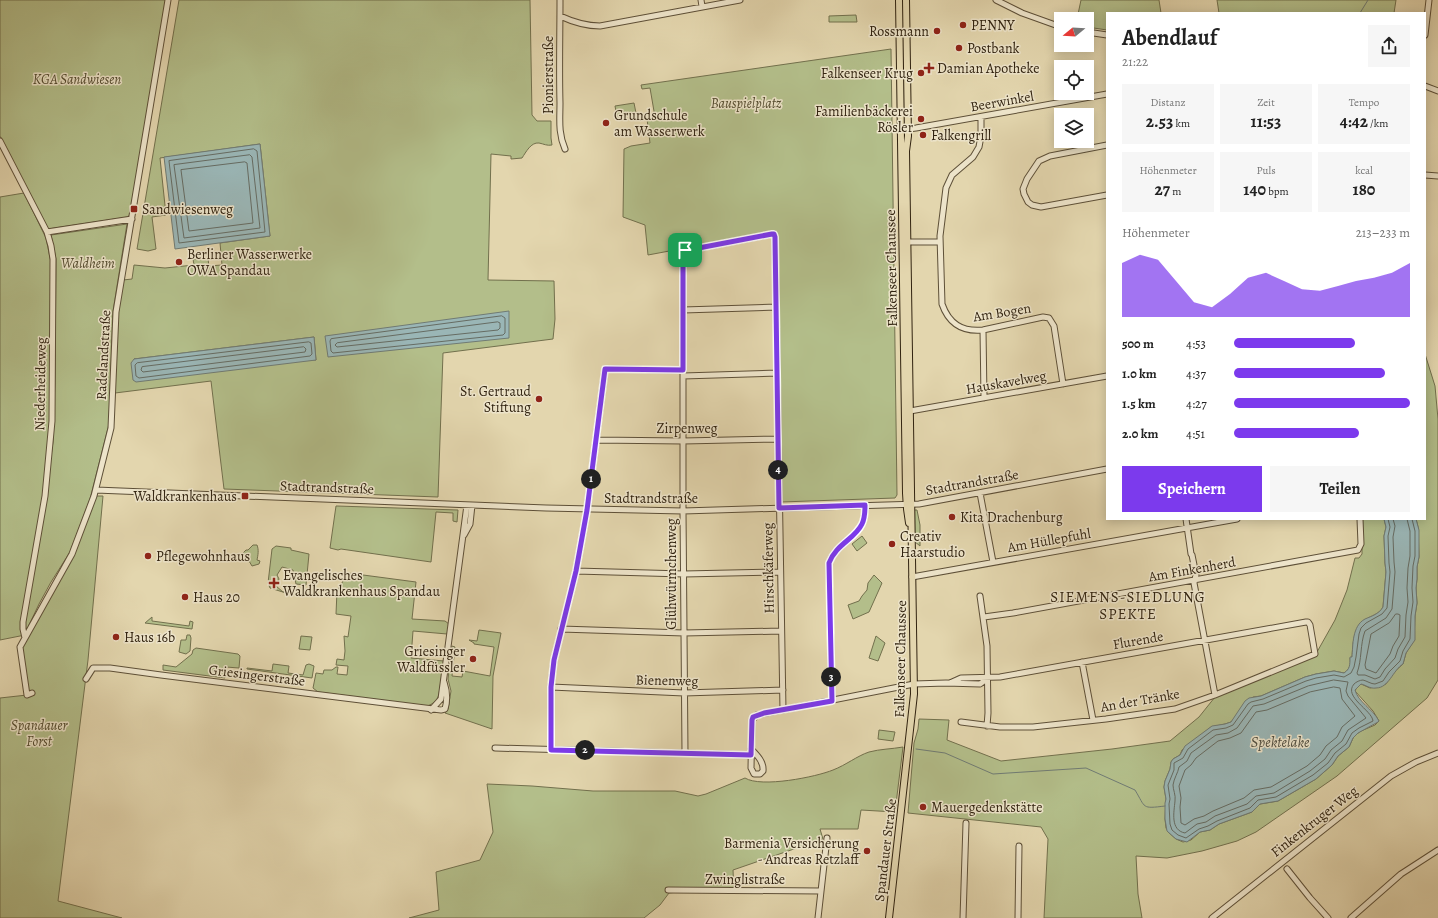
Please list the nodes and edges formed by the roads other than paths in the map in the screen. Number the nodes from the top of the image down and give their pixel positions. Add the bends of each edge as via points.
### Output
1 (168, 0) edge
2 (560, 0) edge
3 (701, 0) edge
4 (740, 0) edge
5 (899, 0) edge
6 (906, 0) edge
7 (996, 0) edge
8 (1429, 0) edge
9 (702, 6) junction
10 (560, 16) junction
11 (1054, 25) edge
12 (1426, 27) edge
13 (1094, 33) edge
14 (1106, 35) edge
15 (1426, 86) edge
16 (1438, 91) edge
17 (1106, 94) edge
18 (981, 117) junction
19 (901, 130) junction
20 (908, 130) junction
21 (0, 141) edge
22 (1106, 146) edge
23 (565, 149) dead end
24 (1426, 175) edge
25 (1438, 176) edge
26 (1106, 195) edge
27 (132, 219) junction
28 (47, 232) junction
29 (905, 242) junction
30 (940, 242) junction
31 (683, 251) joint
32 (776, 307) junction
33 (683, 310) junction
34 (983, 330) junction
35 (683, 370) junction
36 (777, 373) junction
37 (683, 376) junction
38 (1106, 376) edge
39 (1063, 384) junction
40 (984, 398) junction
41 (908, 411) junction
42 (778, 439) junction
43 (596, 440) junction
44 (683, 441) junction
45 (1106, 469) edge
46 (96, 490) junction
47 (980, 493) junction
48 (909, 504) junction
49 (469, 505) junction
50 (865, 505) junction
51 (779, 508) junction
52 (587, 510) junction
53 (683, 511) junction
54 (1186, 520) edge
55 (1231, 520) edge
56 (1360, 520) edge
57 (1187, 528) junction
58 (993, 562) junction
59 (576, 571) junction
60 (780, 572) junction
61 (684, 574) junction
62 (912, 577) junction
63 (1195, 580) junction
64 (980, 596) dead end
65 (984, 617) junction
66 (562, 629) junction
67 (781, 631) junction
68 (684, 633) junction
69 (25, 638) junction
70 (1204, 640) junction
71 (1316, 654) joint
72 (1082, 662) junction
73 (988, 678) junction
74 (86, 679) dead end
75 (444, 682) junction
76 (914, 684) junction
77 (551, 687) junction
78 (783, 690) junction
79 (684, 693) junction
80 (29, 694) dead end
81 (1215, 695) junction
82 (832, 701) junction
83 (431, 710) junction
84 (783, 710) junction
85 (1093, 720) junction
86 (960, 722) dead end
87 (987, 726) junction
88 (494, 748) dead end
89 (751, 749) junction
90 (551, 750) junction
91 (685, 753) junction
92 (1438, 753) edge
93 (751, 755) junction
94 (905, 784) joint
95 (966, 823) dead end
96 (827, 838) dead end
97 (1019, 846) dead end
98 (1438, 850) edge
99 (1287, 869) dead end
100 (668, 890) dead end
101 (821, 891) junction
102 (818, 918) edge
103 (889, 918) edge
104 (963, 918) edge
105 (1018, 918) edge
106 (1212, 918) edge
107 (1328, 918) edge
108 (1351, 918) edge

1 - 27 street, Radelandstraße
2 - 10 street, Pionierstraße
3 - 9 street
4 - 9 street
5 - 19 main road, Falkenseer Chaussee
6 - 20 main road, Falkenseer Chaussee
7 - 11 street via 1022,14
8 - 12 street
9 - 10 street via 600,26 586,25
10 - 23 street, Pionierstraße via 560,138
13 - 14 street
15 - 16 street
17 - 18 street, Beerwinkel
18 - 20 street, Beerwinkel
18 - 30 street, Am Bogen via 979,147 973,157 952,175 946,188
19 - 20 street, Beerwinkel
19 - 29 main road, Falkenseer Chaussee
20 - 29 main road, Falkenseer Chaussee
21 - 28 street, Niederheideweg
22 - 26 street via 1046,156 1037,164 1023,189 1028,202 1041,207
24 - 25 street
27 - 28 street
27 - 46 street, Radelandstraße via 116,312 111,428
28 - 69 street, Niederheideweg via 53,272 52,421 45,496 23,622
29 - 30 street
29 - 41 main road, Falkenseer Chaussee
30 - 34 street, Am Bogen via 941,295 945,312 957,326 973,331
31 - 32 street, Hirschkäferweg via 774,234
31 - 33 street, Glühwürmchenweg
32 - 33 street
32 - 36 street, Hirschkäferweg
33 - 35 street, Glühwürmchenweg
34 - 39 street, Am Bogen via 1049,318 1054,326
34 - 40 street
35 - 37 street, Glühwürmchenweg
35 - 43 street via 605,369
36 - 37 street
36 - 42 street, Hirschkäferweg
37 - 44 street, Glühwürmchenweg
38 - 39 street, Hauskavelweg
39 - 40 street, Hauskavelweg
40 - 41 street, Hauskavelweg
41 - 48 main road, Falkenseer Chaussee
42 - 44 street, Zirpenweg
42 - 51 street, Hirschkäferweg
43 - 44 street, Zirpenweg
43 - 52 street
44 - 53 street, Glühwürmchenweg
45 - 47 street, Stadtrandstraße
46 - 49 street, Stadtrandstraße
46 - 69 street, Radelandstraße via 72,554
47 - 48 street, Stadtrandstraße
47 - 58 street
48 - 50 street, Stadtrandstraße
48 - 62 main road, Falkenseer Chaussee
49 - 52 street, Stadtrandstraße
49 - 75 street via 462,538
50 - 51 street, Stadtrandstraße
50 - 82 street via 862,524 837,549 829,563
51 - 53 street, Stadtrandstraße
51 - 60 street, Hirschkäferweg
52 - 53 street, Stadtrandstraße
52 - 59 street
53 - 61 street, Glühwürmchenweg
54 - 57 street
55 - 57 street, Am Hüllepfuhl
56 - 63 street, Am Finkenherd via 1361,544 1358,550
57 - 58 street, Am Hüllepfuhl
57 - 63 street
58 - 62 street, Am Hüllepfuhl
59 - 61 street
59 - 66 street
60 - 61 street
60 - 67 street, Hirschkäferweg
61 - 68 street, Glühwürmchenweg
62 - 76 main road, Falkenseer Chaussee
63 - 65 street, Am Finkenherd
63 - 70 street
64 - 65 street
65 - 73 street
66 - 68 street
66 - 77 street via 554,660
67 - 68 street
67 - 78 street, Hirschkäferweg
68 - 79 street, Glühwürmchenweg
69 - 80 street, Radelandstraße via 20,647
70 - 71 street, Flurende via 1308,622
70 - 72 street, Flurende
70 - 81 street
71 - 81 street, An der Tränke
72 - 73 street, Flurende
72 - 85 street
73 - 76 street, Flurende via 980,684
73 - 87 street
74 - 83 street, Griesingerstraße via 93,668 110,668
75 - 83 street via 441,699
75 - 83 street via 447,692 445,709
76 - 82 street, Flurende
76 - 94 main road, Falkenseer Chaussee
77 - 79 street, Bienenweg
77 - 90 street
78 - 79 street, Bienenweg
78 - 84 street, Hirschkäferweg
79 - 91 street, Glühwürmchenweg
81 - 85 street, An der Tränke via 1175,709
82 - 84 street, Flurende
84 - 89 street, Flurende via 753,717
85 - 87 street, An der Tränke via 1033,727
86 - 87 street, An der Tränke
88 - 90 street
89 - 93 street
89 - 93 street via 764,767 762,773 752,771
90 - 91 street
91 - 93 street
92 - 106 street, Finkenkruger Weg via 1392,776
94 - 103 main road, Spandauer Straße
95 - 104 street
96 - 101 street
97 - 105 street
98 - 108 street via 1400,875
99 - 107 street
100 - 101 street, Zwinglistraße
101 - 102 street

